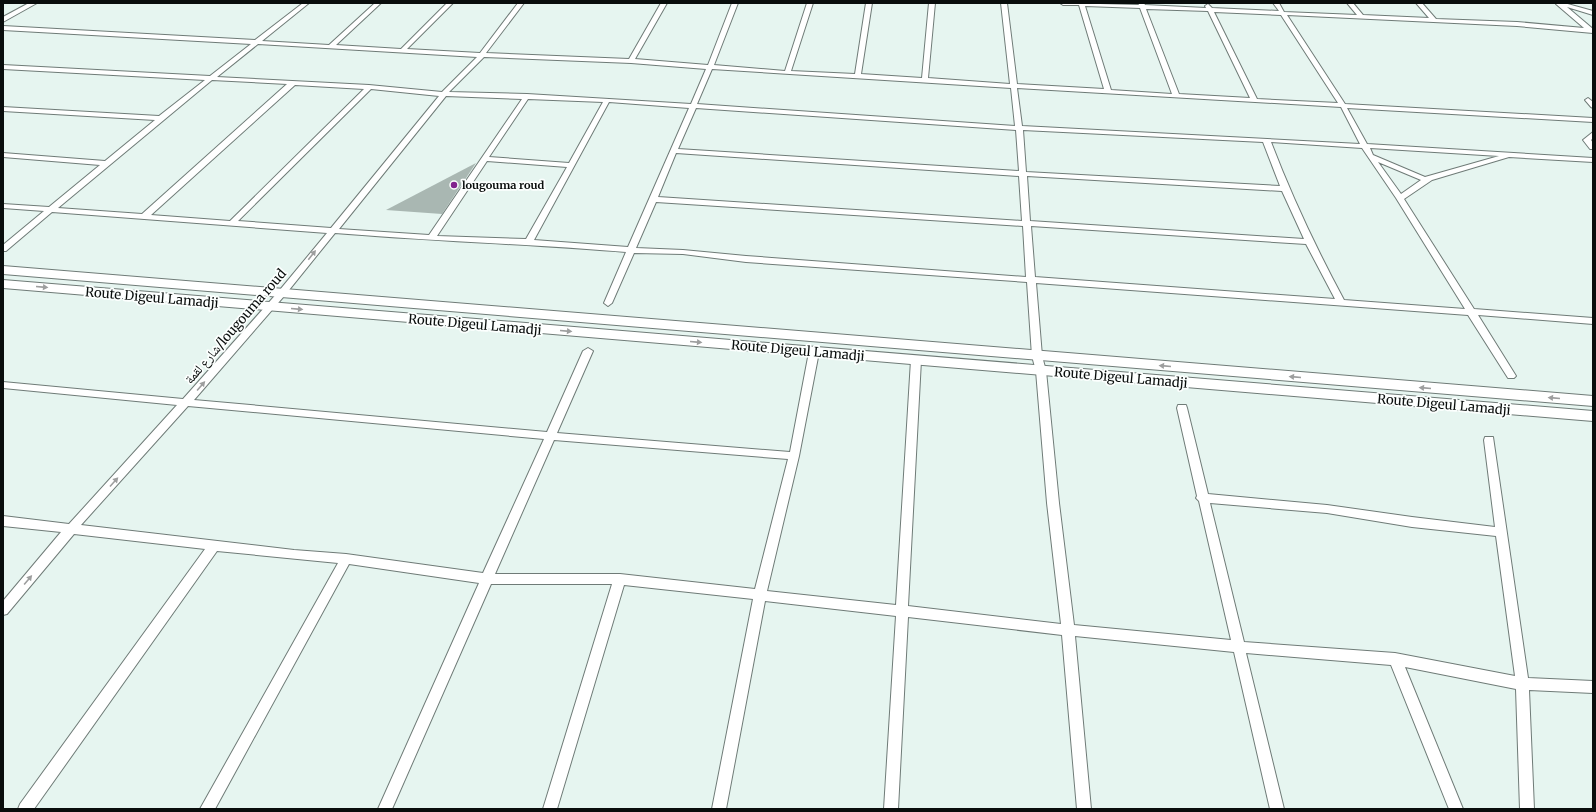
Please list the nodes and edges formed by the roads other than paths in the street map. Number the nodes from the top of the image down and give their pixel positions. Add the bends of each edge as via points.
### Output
1 (34, 3) edge
2 (306, 3) edge
3 (378, 3) edge
4 (450, 3) edge
5 (521, 3) edge
6 (664, 3) edge
7 (735, 3) edge
8 (810, 3) edge
9 (869, 3) edge
10 (932, 3) edge
11 (1004, 3) edge
12 (1063, 3) edge
13 (1081, 3) edge
14 (1206, 3) edge
15 (1276, 3) edge
16 (1350, 3) edge
17 (1419, 3) edge
18 (1558, 3) edge
19 (1141, 5) edge
20 (1209, 10) junction
21 (1282, 12) junction
22 (1593, 13) edge
23 (1361, 16) junction
24 (3, 20) edge
25 (1434, 20) junction
26 (3, 28) edge
27 (1584, 30) junction
28 (1592, 30) edge
29 (1593, 37) edge
30 (258, 43) junction
31 (330, 46) junction
32 (403, 50) junction
33 (482, 55) junction
34 (631, 61) junction
35 (710, 66) junction
36 (3, 67) edge
37 (787, 73) junction
38 (858, 76) junction
39 (212, 78) junction
40 (925, 80) junction
41 (293, 83) junction
42 (1013, 86) junction
43 (369, 87) junction
44 (1108, 92) junction
45 (444, 94) junction
46 (527, 96) junction
47 (1176, 96) junction
48 (607, 100) junction
49 (1255, 100) junction
50 (1588, 100) dead end
51 (1342, 104) junction
52 (1593, 106) edge
53 (693, 107) junction
54 (3, 109) edge
55 (161, 118) junction
56 (1593, 120) edge
57 (1019, 128) junction
58 (1593, 134) edge
59 (1266, 140) junction
60 (1364, 146) junction
61 (1593, 147) edge
62 (673, 151) junction
63 (3, 155) edge
64 (1513, 155) junction
65 (1370, 156) junction
66 (485, 159) junction
67 (1593, 160) edge
68 (108, 163) junction
69 (572, 165) junction
70 (1022, 174) junction
71 (1426, 180) junction
72 (1285, 190) junction
73 (1400, 198) junction
74 (652, 199) junction
75 (3, 206) edge
76 (53, 209) junction
77 (145, 216) junction
78 (233, 222) junction
79 (1026, 224) junction
80 (332, 231) junction
81 (431, 238) junction
82 (529, 242) junction
83 (1309, 242) junction
84 (3, 249) edge
85 (630, 250) junction
86 (3, 270) edge
87 (1032, 280) junction
88 (3, 284) edge
89 (282, 293) junction
90 (1341, 303) junction
91 (608, 304) dead end
92 (270, 306) junction
93 (1471, 312) junction
94 (1593, 321) edge
95 (588, 351) dead end
96 (814, 352) junction
97 (1037, 356) junction
98 (916, 360) junction
99 (1040, 370) junction
100 (1511, 376) dead end
101 (3, 386) edge
102 (1593, 401) edge
103 (186, 403) junction
104 (1182, 408) dead end
105 (1593, 416) edge
106 (550, 436) junction
107 (1489, 440) dead end
108 (794, 456) junction
109 (1202, 498) junction
110 (3, 521) edge
111 (71, 529) junction
112 (1500, 532) junction
113 (215, 545) junction
114 (346, 559) junction
115 (487, 579) junction
116 (620, 579) junction
117 (760, 595) junction
118 (3, 610) edge
119 (902, 610) junction
120 (1068, 630) junction
121 (1239, 647) junction
122 (1395, 659) junction
123 (1522, 684) junction
124 (1593, 687) edge
125 (25, 809) edge
126 (207, 809) edge
127 (385, 809) edge
128 (550, 809) edge
129 (718, 809) edge
130 (892, 809) edge
131 (1084, 809) edge
132 (1277, 809) edge
133 (1456, 809) edge
134 (1527, 809) edge

1 - 24 street
2 - 30 street
3 - 31 street
4 - 32 street
5 - 33 street, شارع لقمة/lougouma roud
6 - 34 street
7 - 35 street
8 - 37 street
9 - 38 street
10 - 40 street
11 - 42 street
12 - 13 street
13 - 19 street
13 - 44 street
14 - 20 street
15 - 21 street
16 - 23 street
17 - 25 street
18 - 22 street
18 - 28 street
19 - 20 street
19 - 47 street
20 - 21 street
20 - 49 street
21 - 23 street
21 - 51 street
23 - 25 street
25 - 27 street
26 - 30 street
27 - 28 street
27 - 29 street
30 - 31 street
30 - 39 street
31 - 32 street
32 - 33 street
33 - 34 street
33 - 45 street, شارع لقمة/lougouma roud
34 - 35 street
35 - 37 street
35 - 53 street
36 - 39 street
37 - 38 street
38 - 40 street
39 - 41 street
39 - 55 street
40 - 42 street
41 - 43 street
41 - 77 street
42 - 44 street
42 - 57 street
43 - 45 street
43 - 78 street
44 - 47 street
45 - 46 street
45 - 80 street, شارع لقمة/lougouma roud
46 - 48 street
46 - 66 street
47 - 49 street
48 - 53 street
48 - 69 street
49 - 51 street
50 - 52 street
51 - 56 street
51 - 60 street
53 - 57 street
53 - 62 street
54 - 55 street
55 - 68 street
57 - 59 street
57 - 70 street
58 - 61 street via 1587,140
59 - 60 street
59 - 72 street
60 - 64 street
60 - 65 street
62 - 70 street
62 - 74 street
63 - 68 street
64 - 67 street
64 - 71 street
65 - 71 street
65 - 73 street
66 - 69 street
66 - 81 street
68 - 76 street
69 - 82 street
70 - 72 street
70 - 79 street
71 - 73 street
72 - 83 street
73 - 93 street
74 - 79 street
74 - 85 street
75 - 76 street
76 - 77 street
76 - 84 street
77 - 78 street
78 - 80 street
79 - 83 street
79 - 87 street
80 - 81 street
89 -> 80 street, شارع لقمة/lougouma roud
81 - 82 street
82 - 85 street
83 - 90 street
85 - 87 street
85 - 91 street
86 - 89 main road
87 - 90 street
87 - 97 street
88 -> 92 main road, Route Digeul Lamadji
89 - 92 street, شارع لقمة/lougouma roud
89 - 97 main road
90 - 93 street
92 -> 96 main road, Route Digeul Lamadji
103 -> 92 street, شارع لقمة/lougouma roud
93 - 94 street
93 - 100 street
95 - 106 street
96 - 98 main road, Route Digeul Lamadji
96 - 108 street
97 - 99 street
102 -> 97 main road
98 - 99 main road, Route Digeul Lamadji
98 - 119 street
99 - 105 main road, Route Digeul Lamadji
99 - 120 street
101 - 103 street
103 - 106 street
111 -> 103 street, شارع لقمة/lougouma roud
104 - 109 street
106 - 108 street
106 - 115 street
107 - 112 street
108 - 117 street
109 - 112 street via 1327,509
109 - 121 street
110 - 111 street
111 - 113 street
118 -> 111 street, شارع لقمة/lougouma roud
112 - 123 street
113 - 114 street
113 - 125 street
114 - 115 street
114 - 126 street
115 - 116 street
115 - 127 street
116 - 117 street
116 - 128 street
117 - 119 street
117 - 129 street
119 - 120 street
119 - 130 street
120 - 121 street
120 - 131 street
121 - 122 street
121 - 132 street
122 - 123 street
122 - 133 street
123 - 124 street
123 - 134 street

